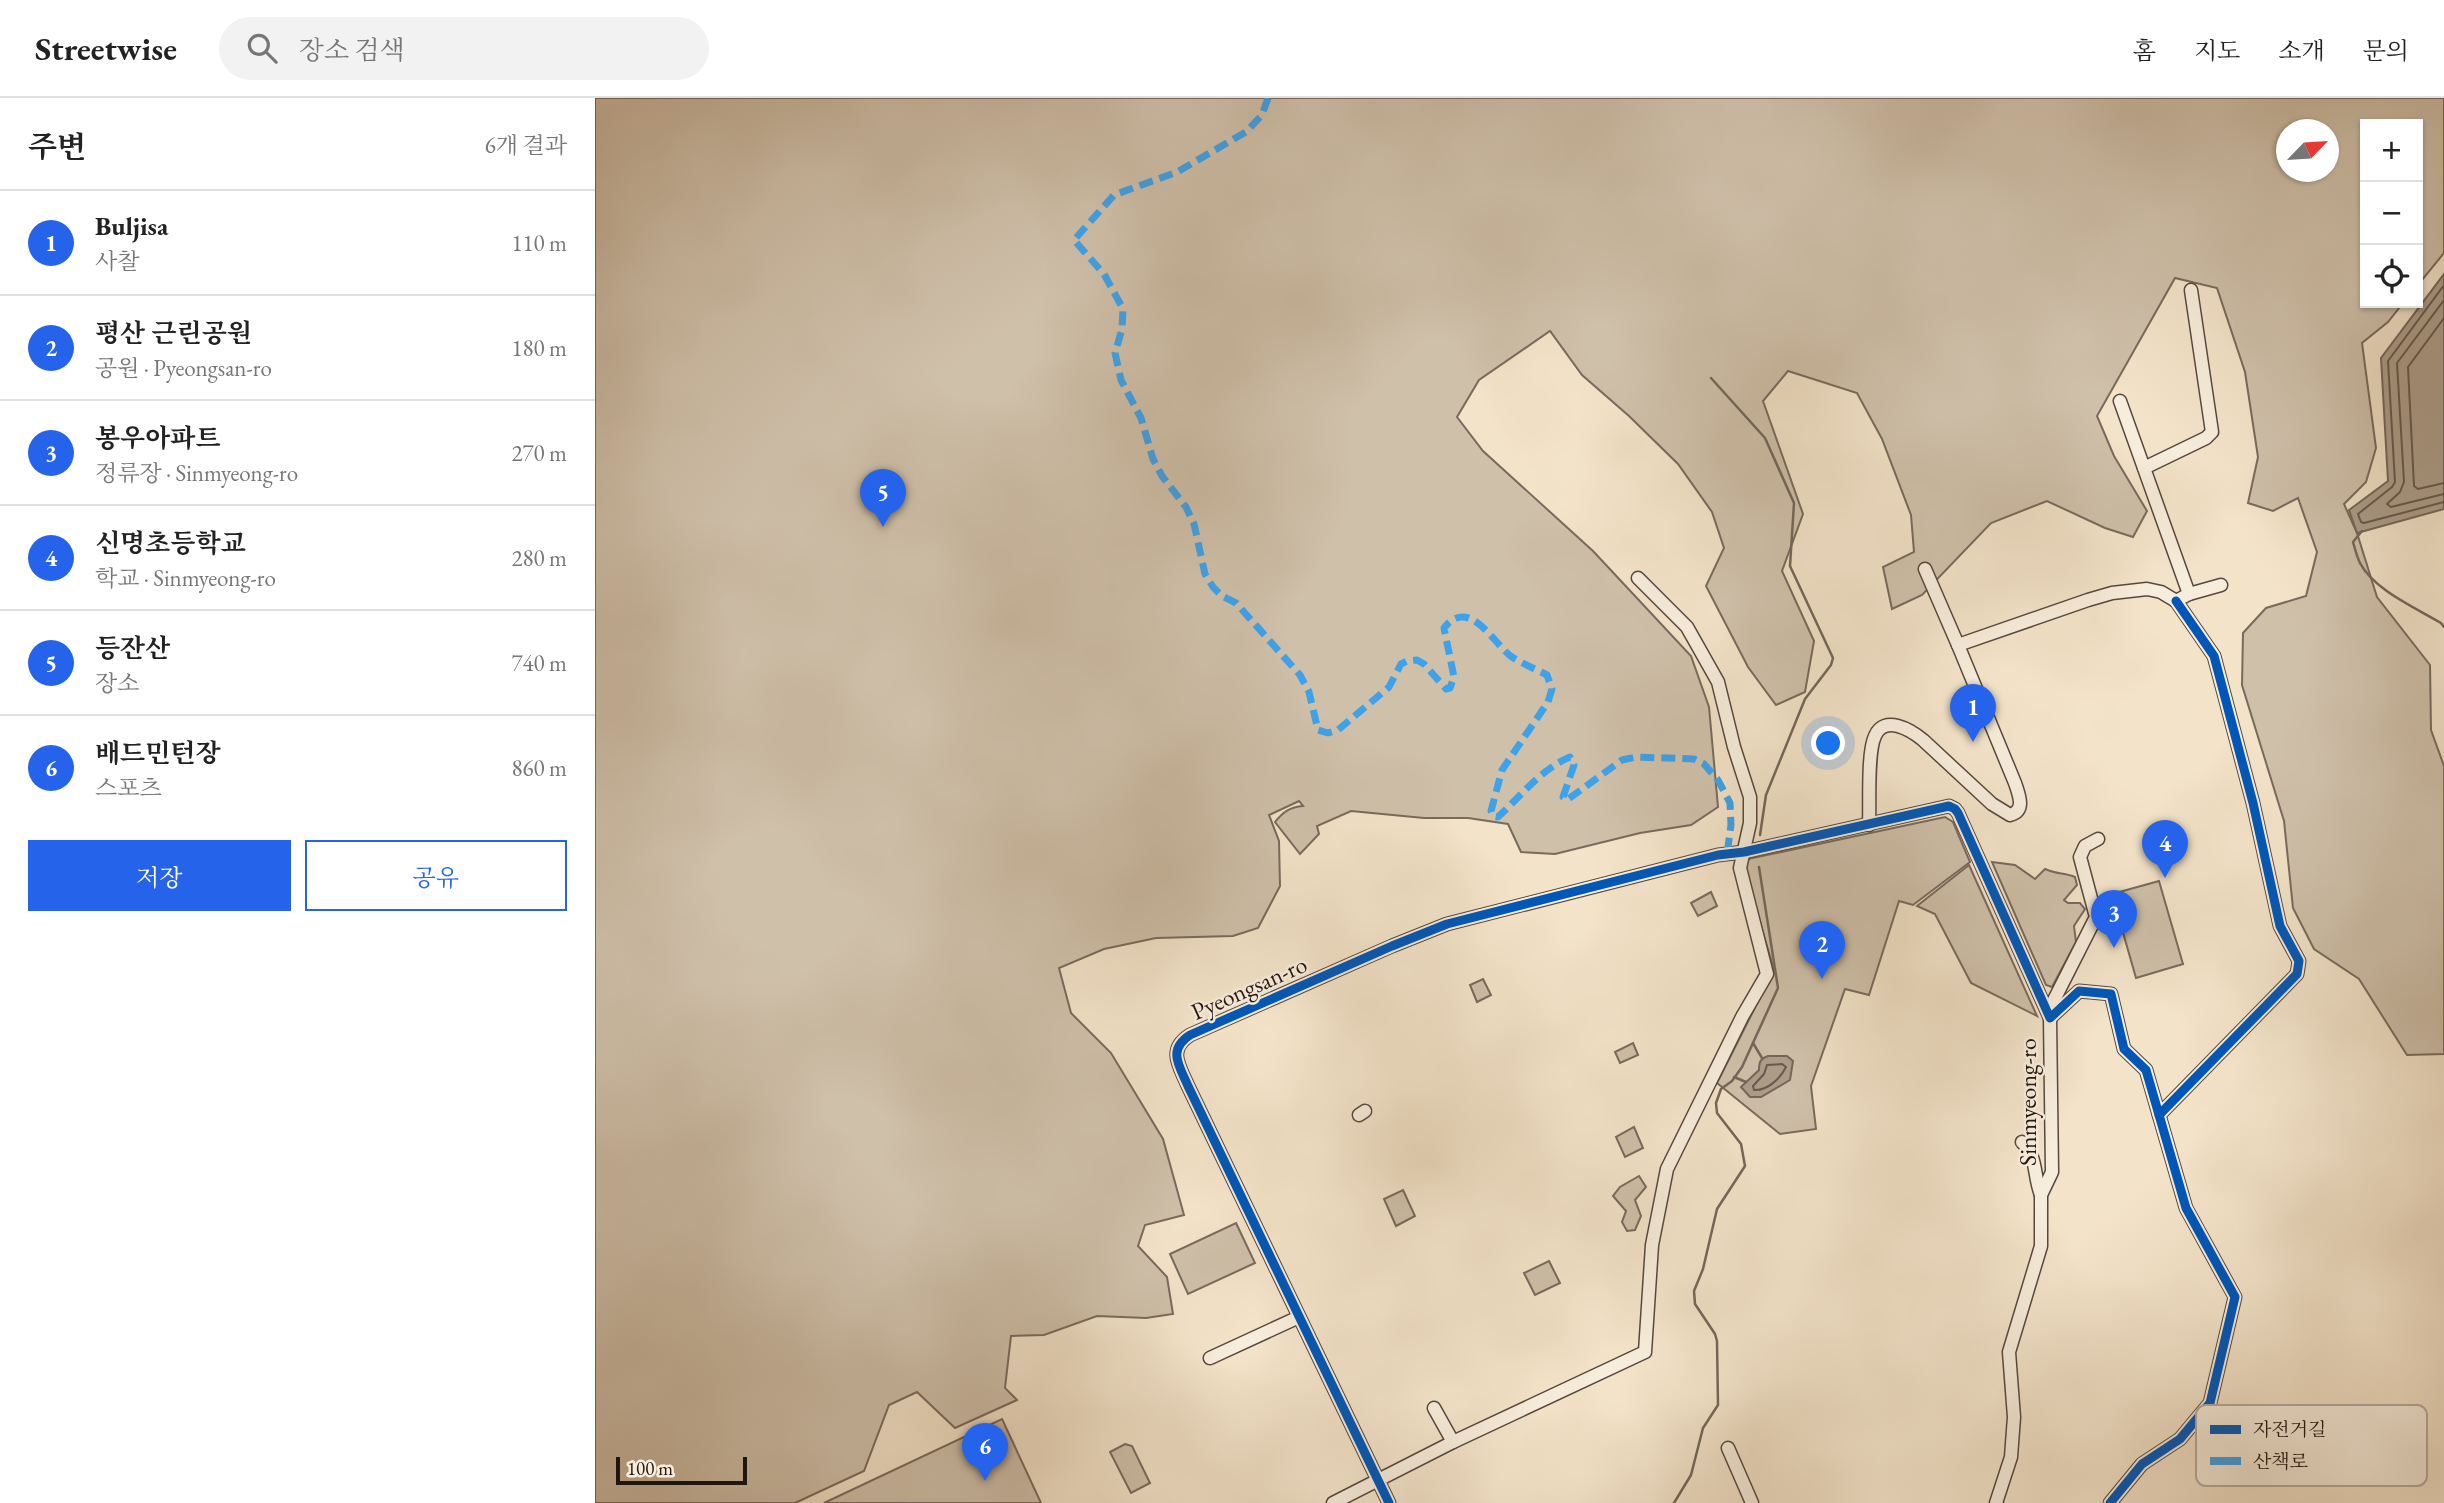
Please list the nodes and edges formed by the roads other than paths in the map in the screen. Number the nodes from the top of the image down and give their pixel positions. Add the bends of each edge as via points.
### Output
1 (2191, 290) dead end
2 (2120, 401) dead end
3 (2144, 468) junction
4 (1925, 569) dead end
5 (1638, 578) dead end
6 (2221, 585) dead end
7 (2189, 594) junction
8 (2176, 601) junction
9 (1958, 645) junction
10 (1869, 825) junction
11 (2098, 839) dead end
12 (1744, 852) junction
13 (2105, 902) dead end
14 (2095, 913) junction
15 (2050, 1018) junction
16 (2159, 1115) junction
17 (2022, 1142) dead end
18 (2047, 1181) junction
19 (2061, 1181) dead end
20 (2041, 1195) junction
21 (1299, 1317) junction
22 (1210, 1358) dead end
23 (2208, 1405) edge
24 (1434, 1408) dead end
25 (2196, 1419) edge
26 (1453, 1442) junction
27 (1728, 1448) dead end
28 (1378, 1481) junction
29 (1749, 1502) edge
30 (1333, 1503) edge
31 (1389, 1503) edge
32 (1996, 1503) edge
33 (2110, 1503) edge

1 - 3 street via 2212,432
2 - 3 street
3 - 7 street
4 - 9 street
5 - 12 street via 1687,628 1718,681 1750,797
6 - 7 street
7 - 8 street
8 - 9 street via 2147,589 2112,593
8 - 16 street via 2214,656 2280,926 2299,961 2297,974
9 - 10 street via 2015,783 2020,808 2010,815 1991,804 1923,740 1893,725 1875,734
10 - 12 street
10 - 15 street via 1955,809
11 - 14 street via 2085,846 2080,857
12 - 21 street, Pyeongsan-ro via 1447,924 1179,1042 1177,1060
12 - 26 street via 1740,868 1767,974 1667,1169 1652,1245 1645,1352
13 - 14 street, Sinmyeong-ro
14 - 15 street, Sinmyeong-ro via 2053,1002
15 - 16 street via 2078,991 2111,993 2124,1049 2146,1070
15 - 18 street, Sinmyeong-ro via 2052,1172
16 - 23 street via 2186,1208 2235,1297
17 - 20 street via 2033,1156
18 - 19 street
18 - 20 street, Sinmyeong-ro
20 - 32 street, Sinmyeong-ro via 2041,1246 2009,1352 2014,1417 2011,1457
21 - 22 street
21 - 28 street, Pyeongsan-ro
24 - 26 street
25 - 33 street via 2180,1438 2142,1464
26 - 28 street
27 - 29 street
28 - 30 street
28 - 31 street, Pyeongsan-ro

